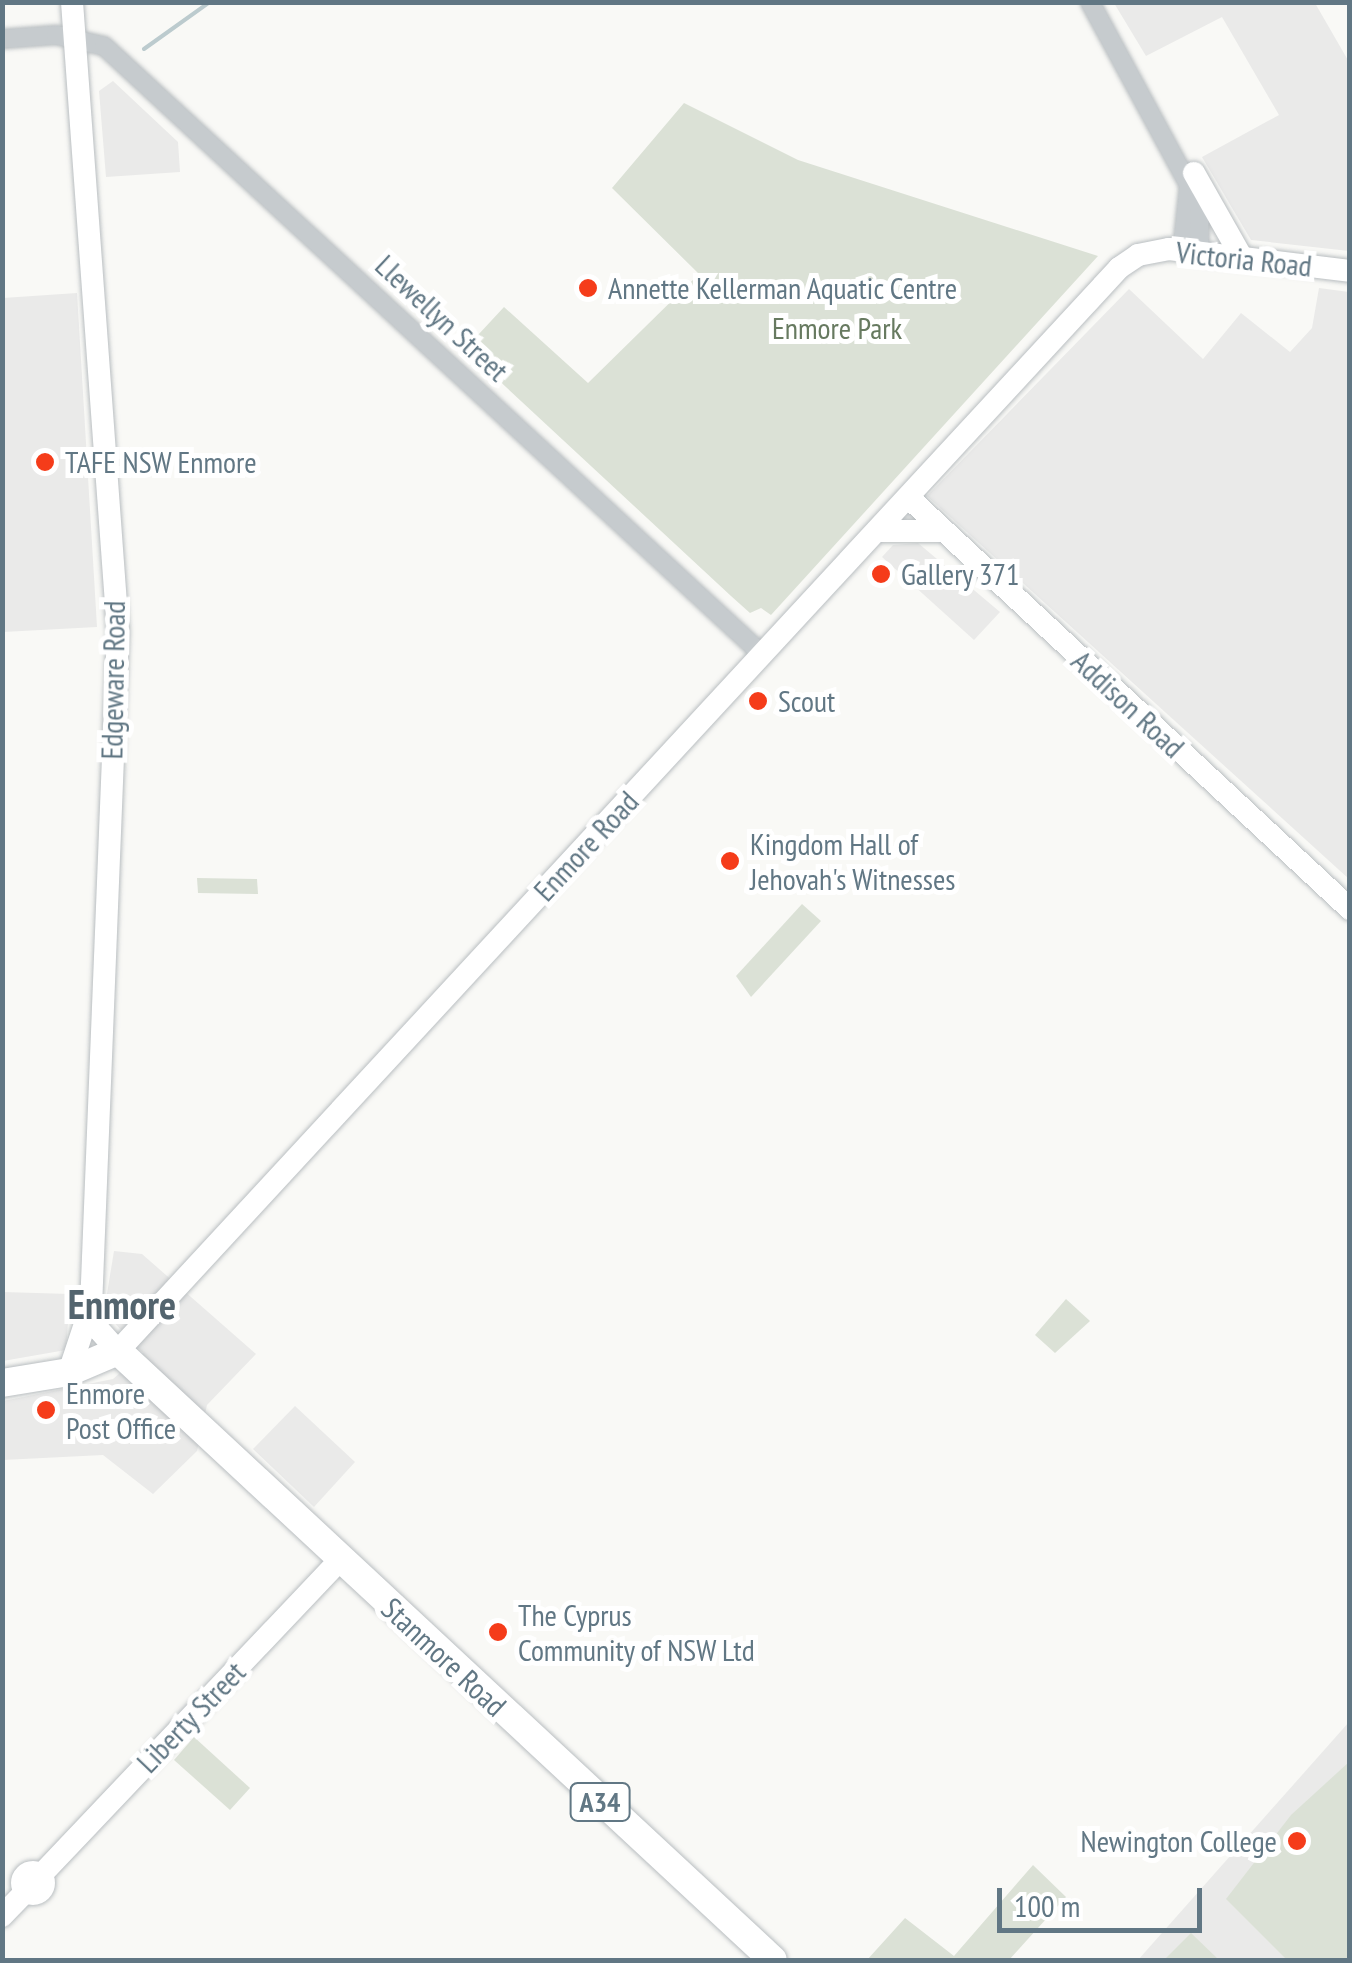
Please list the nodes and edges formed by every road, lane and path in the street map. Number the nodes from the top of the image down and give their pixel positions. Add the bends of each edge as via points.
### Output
1 (72, 2) edge
2 (1090, 2) edge
3 (74, 37) junction
4 (2, 39) edge
5 (1176, 152) junction
6 (1194, 173) junction
7 (1190, 251) junction
8 (1138, 255) joint
9 (1242, 258) junction
10 (1350, 271) edge
11 (909, 498) junction
12 (944, 531) junction
13 (877, 532) junction
14 (763, 655) junction
15 (1350, 909) edge
16 (91, 1306) junction
17 (118, 1351) junction
18 (70, 1372) junction
19 (2, 1382) edge
20 (340, 1560) junction
21 (2, 1916) edge
22 (773, 1960) edge

1 - 3 main road, Edgeware Road
2 - 5 street
3 - 4 street
3 - 14 street, Llewellyn Street via 104,46 146,83
3 - 16 main road, Edgeware Road via 118,632
5 - 6 street
5 - 7 street via 1189,185
6 - 7 street via 1204,214
6 - 9 main road
7 - 8 main road, Victoria Road
7 - 9 main road, Victoria Road
8 - 11 main road, Enmore Road via 1115,272
9 - 10 main road, Victoria Road
11 - 12 main road, Addison Road
11 - 13 main road, Enmore Road
12 - 13 main road
12 - 15 main road, Addison Road
13 - 14 main road, Enmore Road
14 - 17 main road, Enmore Road
16 - 17 main road via 99,1330
16 - 18 main road, Edgeware Road
17 - 18 highway, Enmore Road
17 - 20 highway, Stanmore Road / A34
18 - 19 highway, Enmore Road
20 - 21 main road, Liberty Street
20 - 22 highway, Stanmore Road / A34

